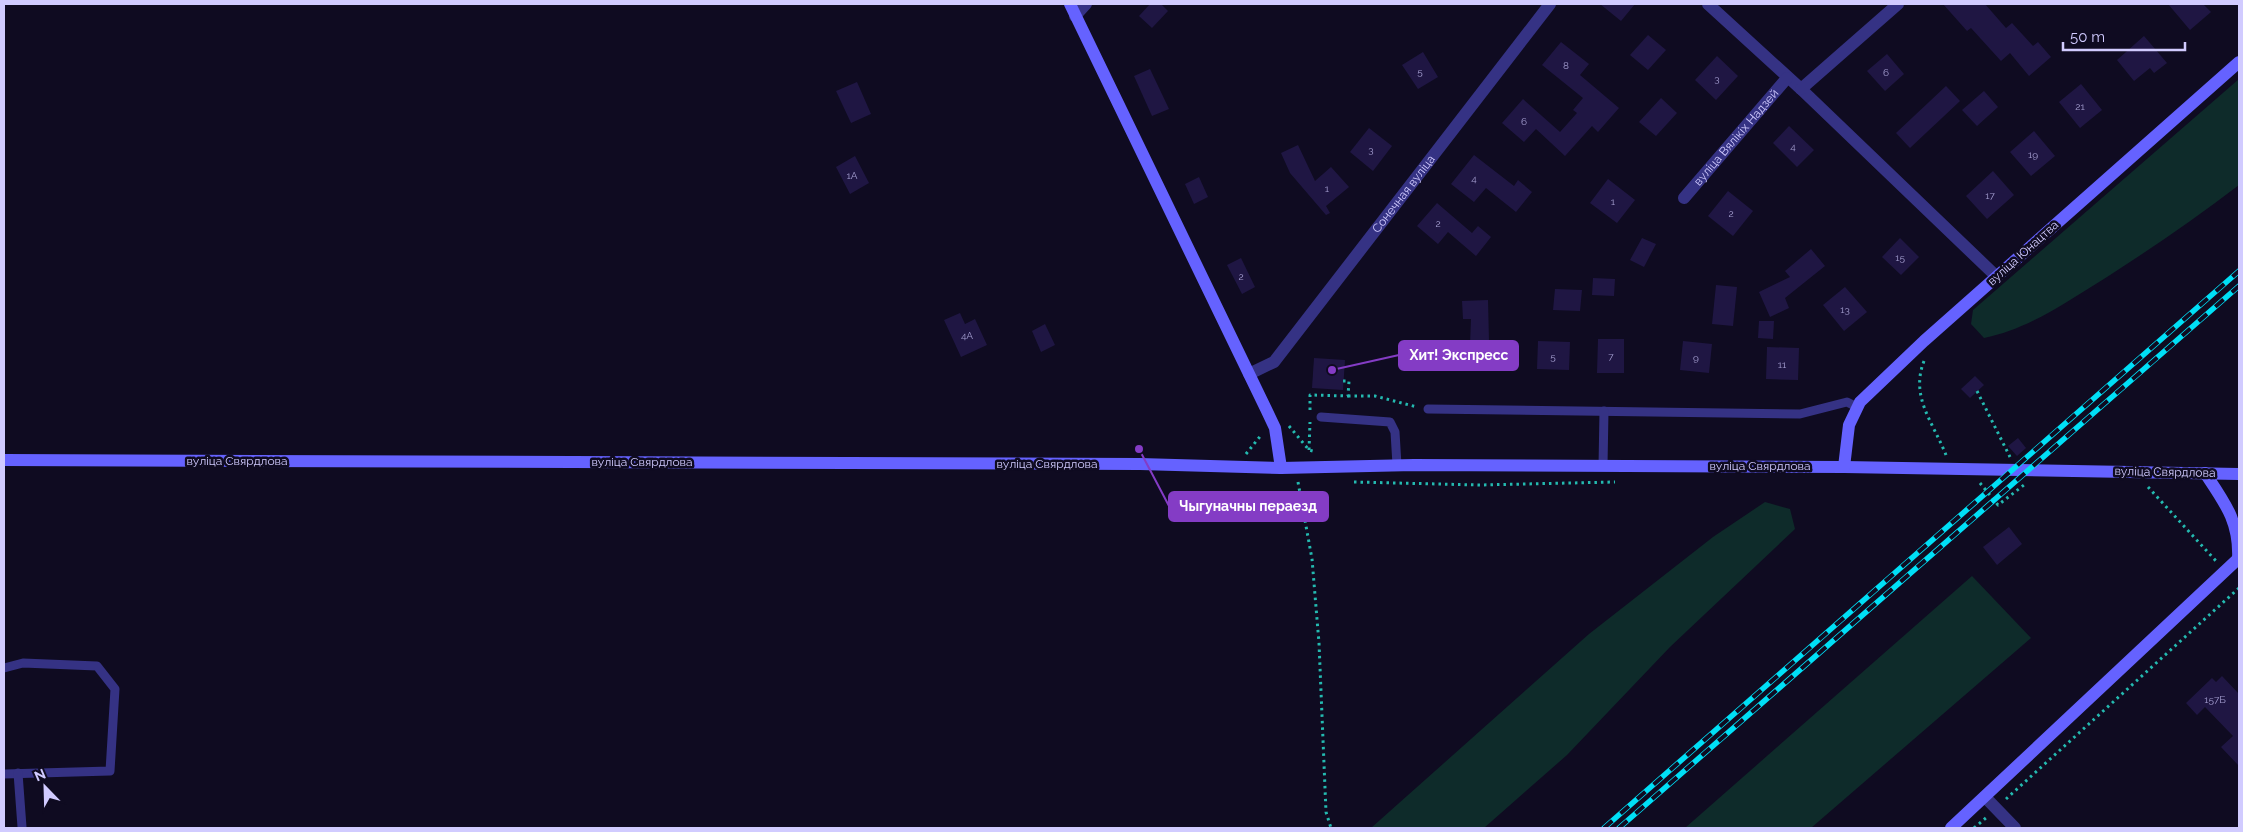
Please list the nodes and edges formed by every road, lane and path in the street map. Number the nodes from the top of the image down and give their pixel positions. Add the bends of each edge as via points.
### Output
1 (1086, 4) edge
2 (1550, 4) edge
3 (1708, 4) edge
4 (1898, 4) edge
5 (1073, 10) edge
6 (2239, 62) edge
7 (1787, 78) junction
8 (1801, 89) junction
9 (1684, 198) dead end
10 (1996, 277) junction
11 (1925, 359) dead end
12 (1248, 374) junction
13 (1977, 391) dead end
14 (1348, 396) dead end
15 (1857, 407) junction
16 (1428, 409) joint
17 (1604, 411) junction
18 (1321, 417) dead end
19 (1948, 459) dead end
20 (2012, 459) dead end
21 (4, 460) edge
22 (1397, 466) junction
23 (1603, 466) junction
24 (1844, 467) junction
25 (1281, 468) junction
26 (2205, 474) junction
27 (2239, 474) edge
28 (1979, 481) dead end
29 (1307, 482) dead end
30 (1346, 482) dead end
31 (2144, 482) dead end
32 (2030, 483) dead end
33 (1524, 484) dead end
34 (2239, 559) edge
35 (2226, 571) junction
36 (2239, 588) edge
37 (4, 668) edge
38 (18, 773) junction
39 (4, 774) edge
40 (1985, 797) junction
41 (1996, 809) junction
42 (22, 827) dead end
43 (1331, 828) edge
44 (1951, 828) edge
45 (1974, 828) edge
46 (2015, 828) edge

1 - 5 street
2 - 12 street, Сонечная вуліца via 1274,362
3 - 7 street
4 - 8 street
5 - 12 street
6 - 10 street, вуліца Юнацтва
7 - 8 street
7 - 9 street, вуліца Вялікіх Надзей
8 - 10 street
10 - 15 street, вуліца Юнацтва
11 - 19 path via 1918,390
12 - 25 street via 1275,428
13 - 20 path
14 - 16 path via 1375,396
15 - 17 lane via 1847,402 1800,414
15 - 24 street, вуліца Юнацтва via 1849,425
16 - 17 lane
17 - 23 lane
18 - 22 lane via 1390,422
21 - 25 street, вуліца Свярдлова via 1140,464
22 - 23 street, вуліца Свярдлова
22 - 25 street, вуліца Свярдлова
23 - 24 street, вуліца Свярдлова
24 - 26 street, вуліца Свярдлова
26 - 27 street, вуліца Свярдлова
26 - 34 street via 2232,516 2238,534
28 - 32 path via 1998,505
29 - 43 path via 1297,482 1312,559 1326,812
30 - 33 path
31 - 35 path
34 - 35 street
35 - 40 street
36 - 41 path
37 - 38 lane via 23,663 97,666 115,689 110,771
38 - 39 lane
38 - 42 lane
40 - 41 street
40 - 44 street
41 - 45 path
41 - 46 street

